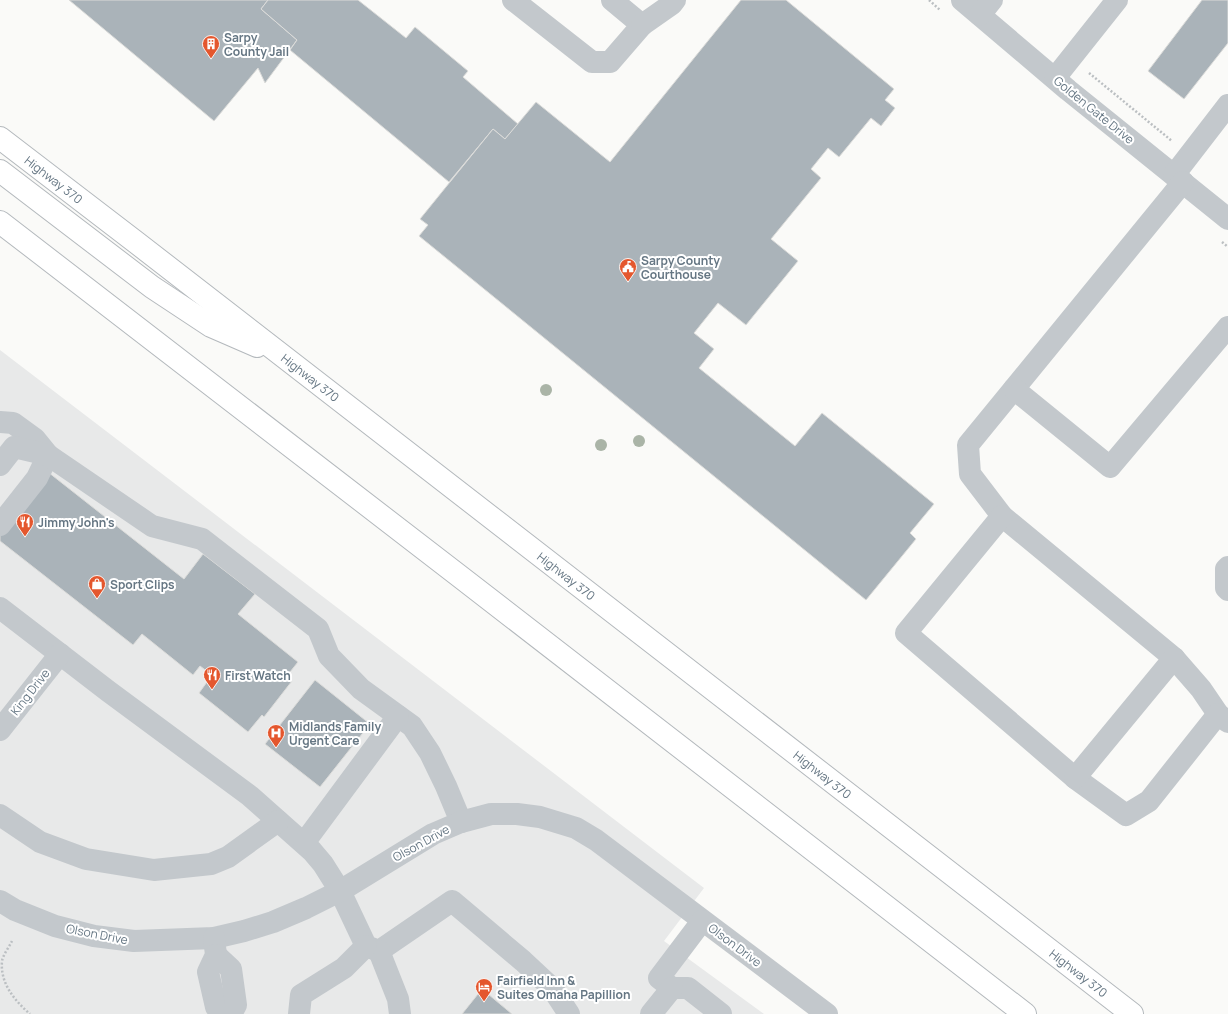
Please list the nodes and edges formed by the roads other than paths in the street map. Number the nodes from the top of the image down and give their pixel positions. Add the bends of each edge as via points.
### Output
1 (612, 0) edge
2 (676, 0) edge
3 (962, 0) edge
4 (1117, 0) edge
5 (527, 4) edge
6 (986, 7) edge
7 (642, 25) junction
8 (1055, 78) junction
9 (1228, 105) edge
10 (0, 138) edge
11 (0, 171) edge
12 (1178, 178) junction
13 (1228, 219) edge
14 (0, 222) edge
15 (1228, 327) edge
16 (287, 359) junction
17 (1014, 389) junction
18 (0, 422) edge
19 (48, 455) junction
20 (0, 465) edge
21 (1002, 516) junction
22 (0, 525) edge
23 (1228, 567) edge
24 (1228, 590) edge
25 (0, 608) edge
26 (60, 654) junction
27 (1174, 658) junction
28 (398, 716) junction
29 (1223, 718) edge
30 (0, 730) edge
31 (1076, 778) junction
32 (0, 815) edge
33 (278, 821) junction
34 (461, 822) junction
35 (304, 843) junction
36 (340, 891) junction
37 (0, 901) edge
38 (702, 921) junction
39 (215, 946) junction
40 (373, 948) junction
41 (672, 988) junction
42 (222, 1014) edge
43 (231, 1014) edge
44 (299, 1014) edge
45 (400, 1014) edge
46 (569, 1014) edge
47 (652, 1014) edge
48 (721, 1014) edge
49 (827, 1014) edge
50 (1025, 1014) edge
51 (1132, 1014) edge

1 - 7 street
2 - 7 street
3 - 6 street, Golden Gate Drive
4 - 8 street
5 - 7 street via 592,62 610,62
6 - 8 street, Golden Gate Drive
8 - 12 street, Golden Gate Drive
9 - 12 street via 1189,155
10 - 16 highway, Highway 370
11 - 16 highway via 152,287 210,326
12 - 13 street, Golden Gate Drive
12 - 17 street
14 - 50 highway
15 - 17 street via 1110,467
16 - 51 highway, Highway 370
17 - 21 street via 968,445 970,474
18 - 19 street via 13,423 35,439
19 - 20 street via 14,447
19 - 22 street via 37,478
19 - 28 street via 152,526 202,539 318,629 329,656 361,689
21 - 27 street
21 - 31 street via 906,633
23 - 24 street
25 - 26 street
26 - 30 street, King Drive
26 - 33 street via 250,796
27 - 29 street
27 - 31 street
28 - 34 street via 412,726 430,752
28 - 35 street
29 - 31 street via 1149,801 1126,815
32 - 33 street via 40,842 86,859 154,870 211,864 228,857
33 - 35 street
34 - 36 street, Olson Drive via 433,834
34 - 38 street, Olson Drive via 491,814 517,814 540,817 576,828 596,840
35 - 36 street via 323,864
36 - 39 street, Olson Drive via 273,922 244,931
36 - 40 street
37 - 39 street, Olson Drive via 55,926 94,936
38 - 41 street via 659,978
38 - 49 street, Olson Drive
39 - 42 street via 208,972 216,1006
39 - 43 street via 231,969 236,1005
40 - 44 street via 300,994
40 - 45 street via 398,998
40 - 46 street via 452,901 523,960 552,988
41 - 47 street
41 - 48 street via 688,988

